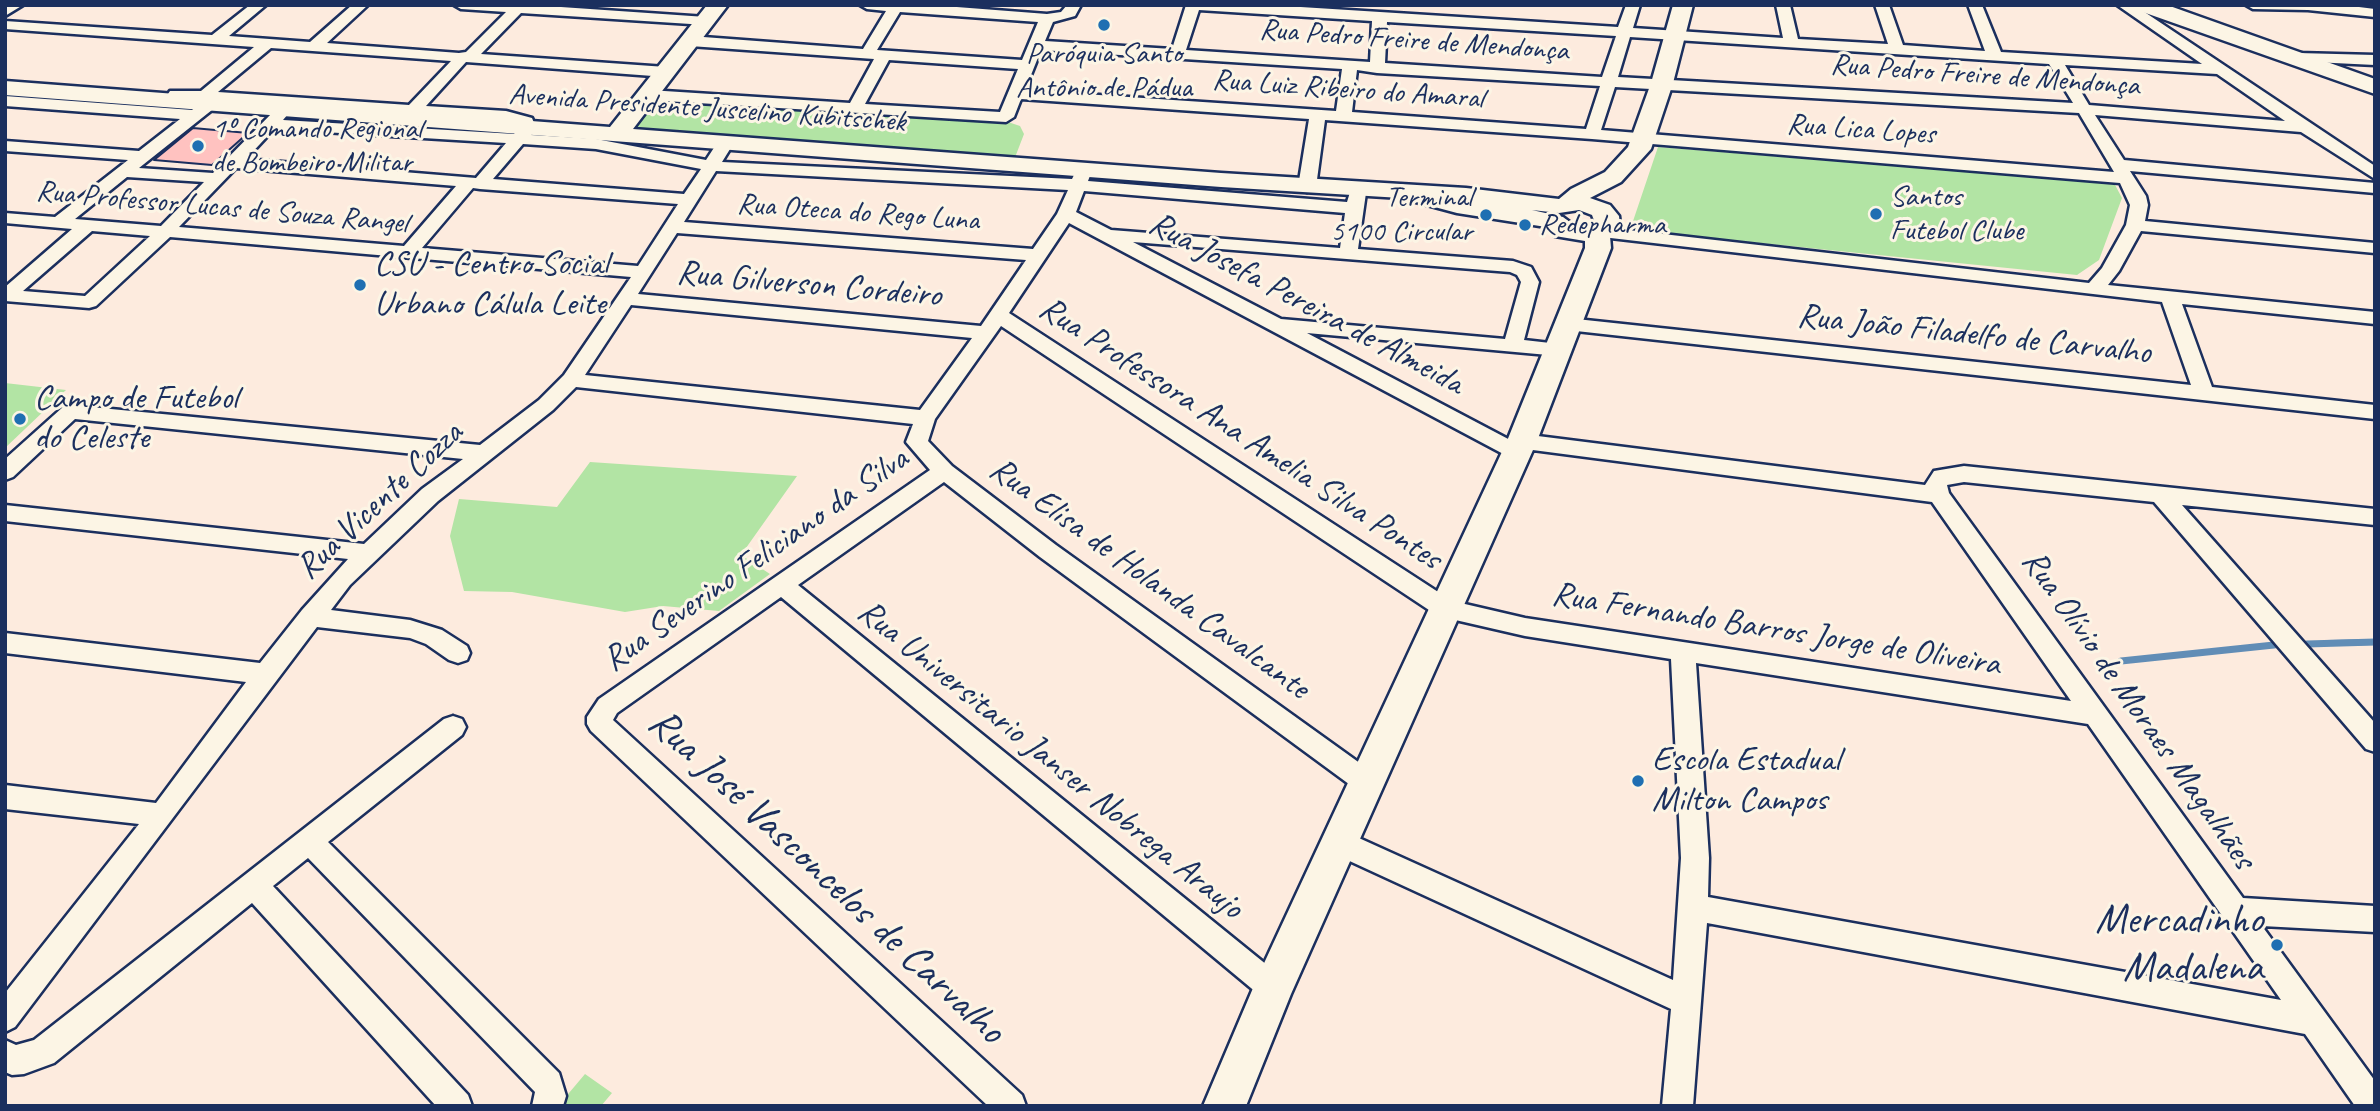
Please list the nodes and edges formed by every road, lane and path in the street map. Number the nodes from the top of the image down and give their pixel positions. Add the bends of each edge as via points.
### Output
1 (16, 5) edge
2 (259, 5) edge
3 (361, 5) edge
4 (461, 5) edge
5 (867, 5) edge
6 (1194, 5) edge
7 (1633, 5) edge
8 (1683, 5) edge
9 (1783, 5) edge
10 (1882, 5) edge
11 (1975, 5) edge
12 (2124, 5) edge
13 (2145, 5) edge
14 (2253, 5) edge
15 (1074, 6) edge
16 (2306, 6) edge
17 (519, 7) edge
18 (914, 7) edge
19 (896, 8) junction
20 (1403, 12) edge
21 (712, 13) edge
22 (2375, 13) edge
23 (1046, 18) junction
24 (1380, 18) junction
25 (6, 22) edge
26 (1623, 32) junction
27 (1676, 35) junction
28 (216, 39) junction
29 (690, 41) junction
30 (268, 43) junction
31 (1792, 43) junction
32 (1036, 45) junction
33 (315, 46) junction
34 (1897, 50) junction
35 (1178, 53) junction
36 (867, 54) junction
37 (884, 55) junction
38 (468, 56) junction
39 (1995, 56) junction
40 (2298, 58) junction
41 (2054, 60) junction
42 (2375, 60) edge
43 (1029, 65) junction
44 (1350, 66) junction
45 (1377, 68) junction
46 (2219, 71) junction
47 (666, 72) junction
48 (1608, 82) junction
49 (1662, 84) junction
50 (2375, 87) edge
51 (8, 91) edge
52 (1016, 94) junction
53 (649, 95) junction
54 (202, 104) junction
55 (855, 108) junction
56 (2084, 109) junction
57 (323, 114) junction
58 (278, 116) junction
59 (1318, 116) junction
60 (411, 118) junction
61 (1343, 118) junction
62 (2304, 127) junction
63 (523, 134) junction
64 (1592, 134) junction
65 (616, 135) junction
66 (727, 141) junction
67 (1641, 144) junction
68 (5, 146) edge
69 (141, 156) junction
70 (232, 163) junction
71 (711, 166) junction
72 (122, 172) junction
73 (2123, 172) junction
74 (2375, 174) edge
75 (1082, 177) junction
76 (218, 178) junction
77 (474, 183) junction
78 (1307, 187) junction
79 (1218, 188) junction
80 (2375, 188) edge
81 (1356, 199) junction
82 (691, 200) junction
83 (1066, 214) junction
84 (1561, 216) junction
85 (5, 218) edge
86 (60, 222) junction
87 (89, 224) junction
88 (2135, 225) junction
89 (673, 227) junction
90 (1602, 227) junction
91 (166, 231) junction
92 (1104, 234) junction
93 (2375, 248) edge
94 (410, 251) junction
95 (1348, 253) junction
96 (1040, 255) junction
97 (643, 272) junction
98 (1582, 283) junction
99 (2093, 289) junction
100 (6, 295) edge
101 (2170, 296) junction
102 (626, 299) junction
103 (2375, 317) edge
104 (992, 324) junction
105 (1273, 324) junction
106 (1567, 324) junction
107 (1513, 346) junction
108 (1559, 350) junction
109 (571, 380) junction
110 (2204, 393) junction
111 (70, 412) joint
112 (2375, 412) edge
113 (925, 418) junction
114 (1519, 447) junction
115 (482, 453) junction
116 (944, 471) junction
117 (5, 472) edge
118 (1939, 495) junction
119 (2162, 497) junction
120 (5, 513) edge
121 (2374, 518) edge
122 (368, 553) junction
123 (782, 585) junction
124 (1446, 609) junction
125 (310, 617) junction
126 (5, 643) edge
127 (1683, 651) junction
128 (458, 653) dead end
129 (266, 674) junction
130 (608, 706) joint
131 (2097, 715) junction
132 (453, 727) dead end
133 (2375, 741) edge
134 (1366, 782) junction
135 (5, 797) edge
136 (162, 815) junction
137 (310, 842) junction
138 (1340, 843) junction
139 (254, 885) junction
140 (1694, 908) junction
141 (2235, 911) junction
142 (2375, 919) edge
143 (1273, 989) junction
144 (1686, 1001) junction
145 (5, 1017) edge
146 (2314, 1021) junction
147 (5, 1055) edge
148 (457, 1106) edge
149 (547, 1106) edge
150 (1011, 1106) edge
151 (1224, 1106) edge
152 (1677, 1106) edge
153 (2374, 1106) edge

1 - 25 street
2 - 28 street
3 - 33 street
4 - 17 street
5 - 19 street
6 - 24 street
6 - 35 street
7 - 26 street
8 - 27 main road
9 - 31 street
10 - 34 street
11 - 39 street
12 - 46 street
13 - 40 main road
14 - 16 street
15 - 23 street via 1064,16
16 - 22 street
17 - 21 street
17 - 38 street
18 - 19 street
18 - 23 street
19 - 36 street
20 - 24 street
20 - 26 street
21 - 29 main road
23 - 32 street
24 - 45 street
25 - 28 street
26 - 27 street
26 - 48 street
27 - 31 street
27 - 49 main road
28 - 30 street
29 - 36 street
29 - 47 main road
30 - 33 street
30 - 54 street
31 - 34 street
32 - 35 street, Rua Pedro Freire de Mendonça
32 - 43 street
33 - 38 street
34 - 39 street
35 - 44 street, Rua Pedro Freire de Mendonça
36 - 37 street
37 - 43 street
37 - 55 street
38 - 47 street
38 - 60 street
39 - 41 street
40 - 42 street
40 - 50 main road
41 - 46 street
41 - 56 street
43 - 52 street
44 - 45 street, Rua Pedro Freire de Mendonça
44 - 61 street
45 - 48 street, Rua Pedro Freire de Mendonça
46 - 62 street
47 - 53 main road
48 - 49 street, Rua Pedro Freire de Mendonça
48 - 64 street
49 - 56 street, Rua Pedro Freire de Mendonça
49 - 67 main road
51 - 54 main road, Avenida Presidente Juscelino Kubitschek
52 - 55 street via 1006,117
52 - 59 street, Rua Luiz Ribeiro do Amaral
53 - 55 street
53 - 65 main road
54 - 57 street
54 - 58 main road, Avenida Presidente Juscelino Kubitschek
54 - 69 street
56 - 62 street, Rua Pedro Freire de Mendonça
56 - 73 street
57 - 58 main road, Avenida Presidente Juscelino Kubitschek
57 - 60 main road, Avenida Presidente Juscelino Kubitschek
58 - 70 street
59 - 61 street, Rua Luiz Ribeiro do Amaral
59 - 78 street
60 - 63 main road, Avenida Presidente Juscelino Kubitschek
60 - 63 street
61 - 64 street, Rua Luiz Ribeiro do Amaral
62 - 74 street
63 - 65 main road, Avenida Presidente Juscelino Kubitschek
63 - 71 street
63 - 77 street
64 - 67 street, Rua Lica Lopes
65 - 66 main road, Avenida Presidente Juscelino Kubitschek
66 - 71 street, Rua Vicente Cozza
66 - 75 main road, Avenida Presidente Juscelino Kubitschek
67 - 73 street, Rua Lica Lopes
67 - 84 main road via 1613,177 1580,194
67 - 90 main road via 1629,186
68 - 69 street
69 - 72 street
70 - 76 street
70 - 77 street
71 - 75 street
71 - 82 street, Rua Vicente Cozza
72 - 76 street
72 - 86 street
73 - 80 street, Rua Lica Lopes
73 - 88 street via 2137,196
75 - 79 main road, Avenida Presidente Juscelino Kubitschek
75 - 83 street
76 - 91 street
77 - 82 street
77 - 94 street
78 - 79 main road, Avenida Presidente Juscelino Kubitschek
78 - 81 main road, Avenida Presidente Juscelino Kubitschek
79 - 81 street
81 - 84 main road, Avenida Presidente Juscelino Kubitschek via 1405,192 1457,206
81 - 95 street
82 - 89 street, Rua Vicente Cozza
83 - 92 street, Rua Josefa Pereira de Almeida
83 - 96 street
84 - 90 main road, Avenida Presidente Juscelino Kubitschek via 1587,235
84 - 98 main road
85 - 86 street, Rua Professor Lucas de Souza Rangel
86 - 87 street, Rua Professor Lucas de Souza Rangel
87 - 91 street, Rua Professor Lucas de Souza Rangel
87 - 100 street
88 - 93 street
88 - 99 street via 2110,271
89 - 96 street, Rua Oteca do Rego Luna
89 - 97 street, Rua Vicente Cozza
90 - 98 main road
90 - 99 street
91 - 94 street, Rua Professor Lucas de Souza Rangel
91 - 100 street via 89,302
92 - 95 street
92 - 105 street, Rua Josefa Pereira de Almeida
94 - 97 street, Rua Professor Lucas de Souza Rangel
95 - 107 street via 1524,271 1531,282
96 - 104 street
97 - 102 street, Rua Vicente Cozza
98 - 106 main road
99 - 101 street
101 - 103 street
101 - 110 street
102 - 104 street, Rua Gilverson Cordeiro
102 - 109 street, Rua Vicente Cozza
104 - 113 street
104 - 124 street, Rua Professora Ana Amelia Silva Pontes
105 - 107 street
105 - 114 street, Rua Josefa Pereira de Almeida
106 - 108 main road
106 - 110 street, Rua João Filadelfo de Carvalho
107 - 108 street
108 - 114 main road
109 - 113 street
109 - 115 street, Rua Vicente Cozza
110 - 112 street, Rua João Filadelfo de Carvalho
111 - 115 street
111 - 117 street
113 - 116 street, Rua Elisa de Holanda Cavalcante via 917,442
114 - 118 street
114 - 124 main road
115 - 122 street, Rua Vicente Cozza
116 - 123 street, Rua Severino Feliciano da Silva
116 - 134 street, Rua Elisa de Holanda Cavalcante
118 - 119 street via 1937,481 1951,474
118 - 131 street, Rua Olívio de Moraes Magalhães
119 - 121 street
119 - 133 street
120 - 122 street
122 - 125 street, Rua Vicente Cozza
123 - 130 street, Rua Severino Feliciano da Silva
123 - 143 street, Rua Universitario Janser Nobrega Araujo
124 - 127 street, Rua Fernando Barros Jorge de Oliveira via 1525,627
124 - 134 main road
125 - 128 street via 410,629 434,637
125 - 129 street, Rua Vicente Cozza
126 - 129 street
127 - 131 street, Rua Fernando Barros Jorge de Oliveira
127 - 140 street via 1694,805
129 - 136 street, Rua Vicente Cozza
130 - 150 street, Rua José Vasconcelos de Carvalho via 600,717 606,730
131 - 141 street, Rua Olívio de Moraes Magalhães
132 - 137 street
134 - 138 main road
135 - 136 street
136 - 145 street, Rua Vicente Cozza
137 - 139 street
137 - 149 street via 548,1084 551,1096
138 - 143 main road
138 - 144 street
139 - 147 street via 43,1052 12,1060
139 - 148 street
140 - 144 street
140 - 146 street
141 - 142 street
141 - 146 street, Rua Olívio de Moraes Magalhães
143 - 151 main road
144 - 152 street
146 - 153 street, Rua Olívio de Moraes Magalhães

